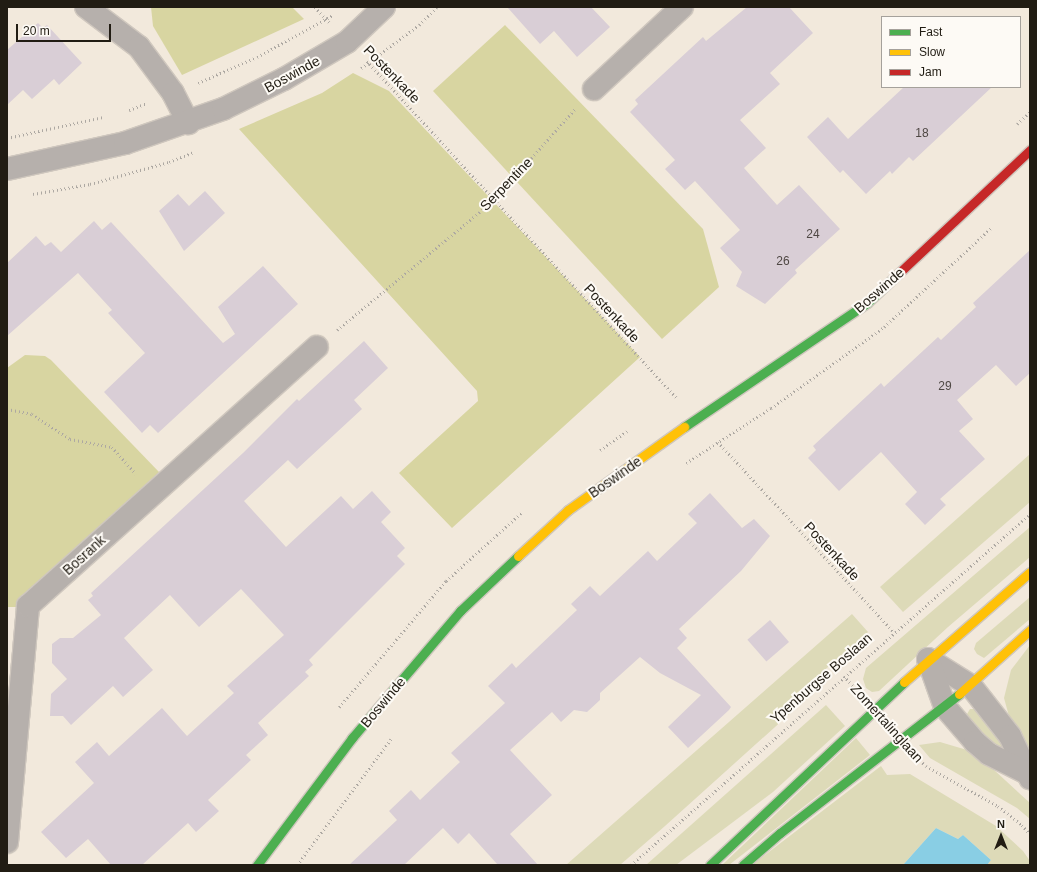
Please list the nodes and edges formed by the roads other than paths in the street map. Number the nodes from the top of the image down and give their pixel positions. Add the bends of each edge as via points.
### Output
1 (86, 7) edge
2 (384, 7) edge
3 (682, 7) edge
4 (594, 89) road end
5 (188, 123) junction
6 (1030, 150) edge
7 (7, 169) edge
8 (317, 347) road end
9 (1030, 572) edge
10 (1030, 630) edge
11 (928, 659) junction
12 (971, 686) junction
13 (945, 707) junction
14 (1028, 775) edge
15 (7, 842) edge
16 (258, 865) edge
17 (710, 865) edge
18 (743, 865) edge

1 - 5 street via 138,47 173,93
2 - 5 street, Boswinde via 347,42 284,80 223,110
3 - 4 street
5 - 7 street, Boswinde via 125,143
6 - 16 street, Boswinde via 867,303 568,510 460,611 352,738
8 - 15 street, Bosrank via 28,606
9 - 11 street
10 - 12 street
11 - 12 street
11 - 13 street
11 - 17 street
12 - 13 street
12 - 14 street via 1010,736
13 - 14 street via 975,742 989,754
13 - 18 street via 780,833

